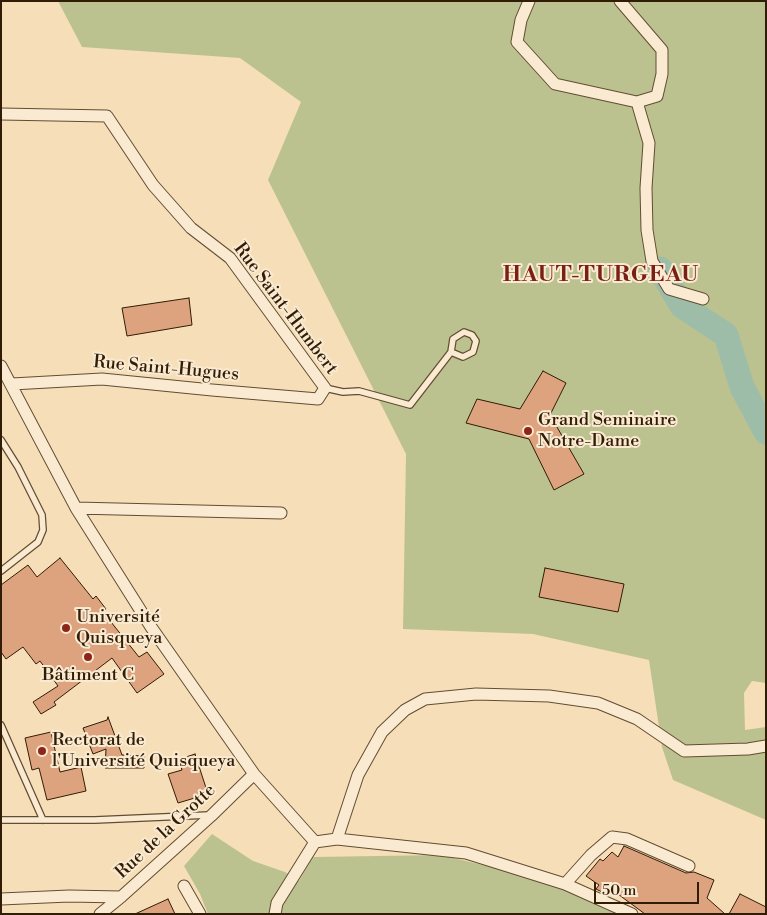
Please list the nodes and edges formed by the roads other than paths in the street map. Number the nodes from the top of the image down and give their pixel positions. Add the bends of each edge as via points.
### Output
1 (529, 1) edge
2 (620, 1) edge
3 (637, 102) junction
4 (1, 114) edge
5 (703, 299) dead end
6 (451, 352) junction
7 (1, 366) edge
8 (12, 384) junction
9 (325, 388) junction
10 (318, 399) joint
11 (1, 440) edge
12 (76, 508) junction
13 (281, 513) dead end
14 (1, 571) edge
15 (1, 725) edge
16 (766, 746) edge
17 (254, 774) junction
18 (211, 816) junction
19 (1, 820) edge
20 (43, 820) junction
21 (337, 839) junction
22 (314, 842) junction
23 (689, 866) dead end
24 (565, 884) junction
25 (184, 886) dead end
26 (121, 897) junction
27 (1, 899) edge
28 (100, 914) edge
29 (200, 914) edge
30 (275, 914) edge
31 (632, 914) edge

1 - 3 street via 520,20 517,42 555,84
2 - 3 street via 662,50 662,74 657,96
3 - 5 street via 649,144 646,205 652,260 669,289
4 - 9 street, Rue Saint-Humbert via 107,116 153,185 190,228 230,258
6 - 6 lane via 463,357 473,352 476,342 472,335 464,332 453,339
6 - 9 lane via 410,405 359,391
7 - 8 street
8 - 10 street, Rue Saint-Hugues via 102,379
8 - 12 street
9 - 10 street, Rue Saint-Humbert
11 - 14 lane via 42,515 43,530 38,542
12 - 13 street
12 - 17 street via 151,627
15 - 20 lane
16 - 21 street via 684,752 637,719 598,703 549,696 476,694 425,699 405,710 382,732 358,775
17 - 18 street, Rue de la Grotte
17 - 22 street
18 - 20 lane
18 - 26 street, Rue de la Grotte
19 - 20 lane
21 - 22 street
21 - 24 street via 466,853
22 - 30 street via 277,903
23 - 24 street via 627,839 612,837
24 - 31 street
25 - 29 street
26 - 27 street
26 - 28 street, Rue de la Grotte

